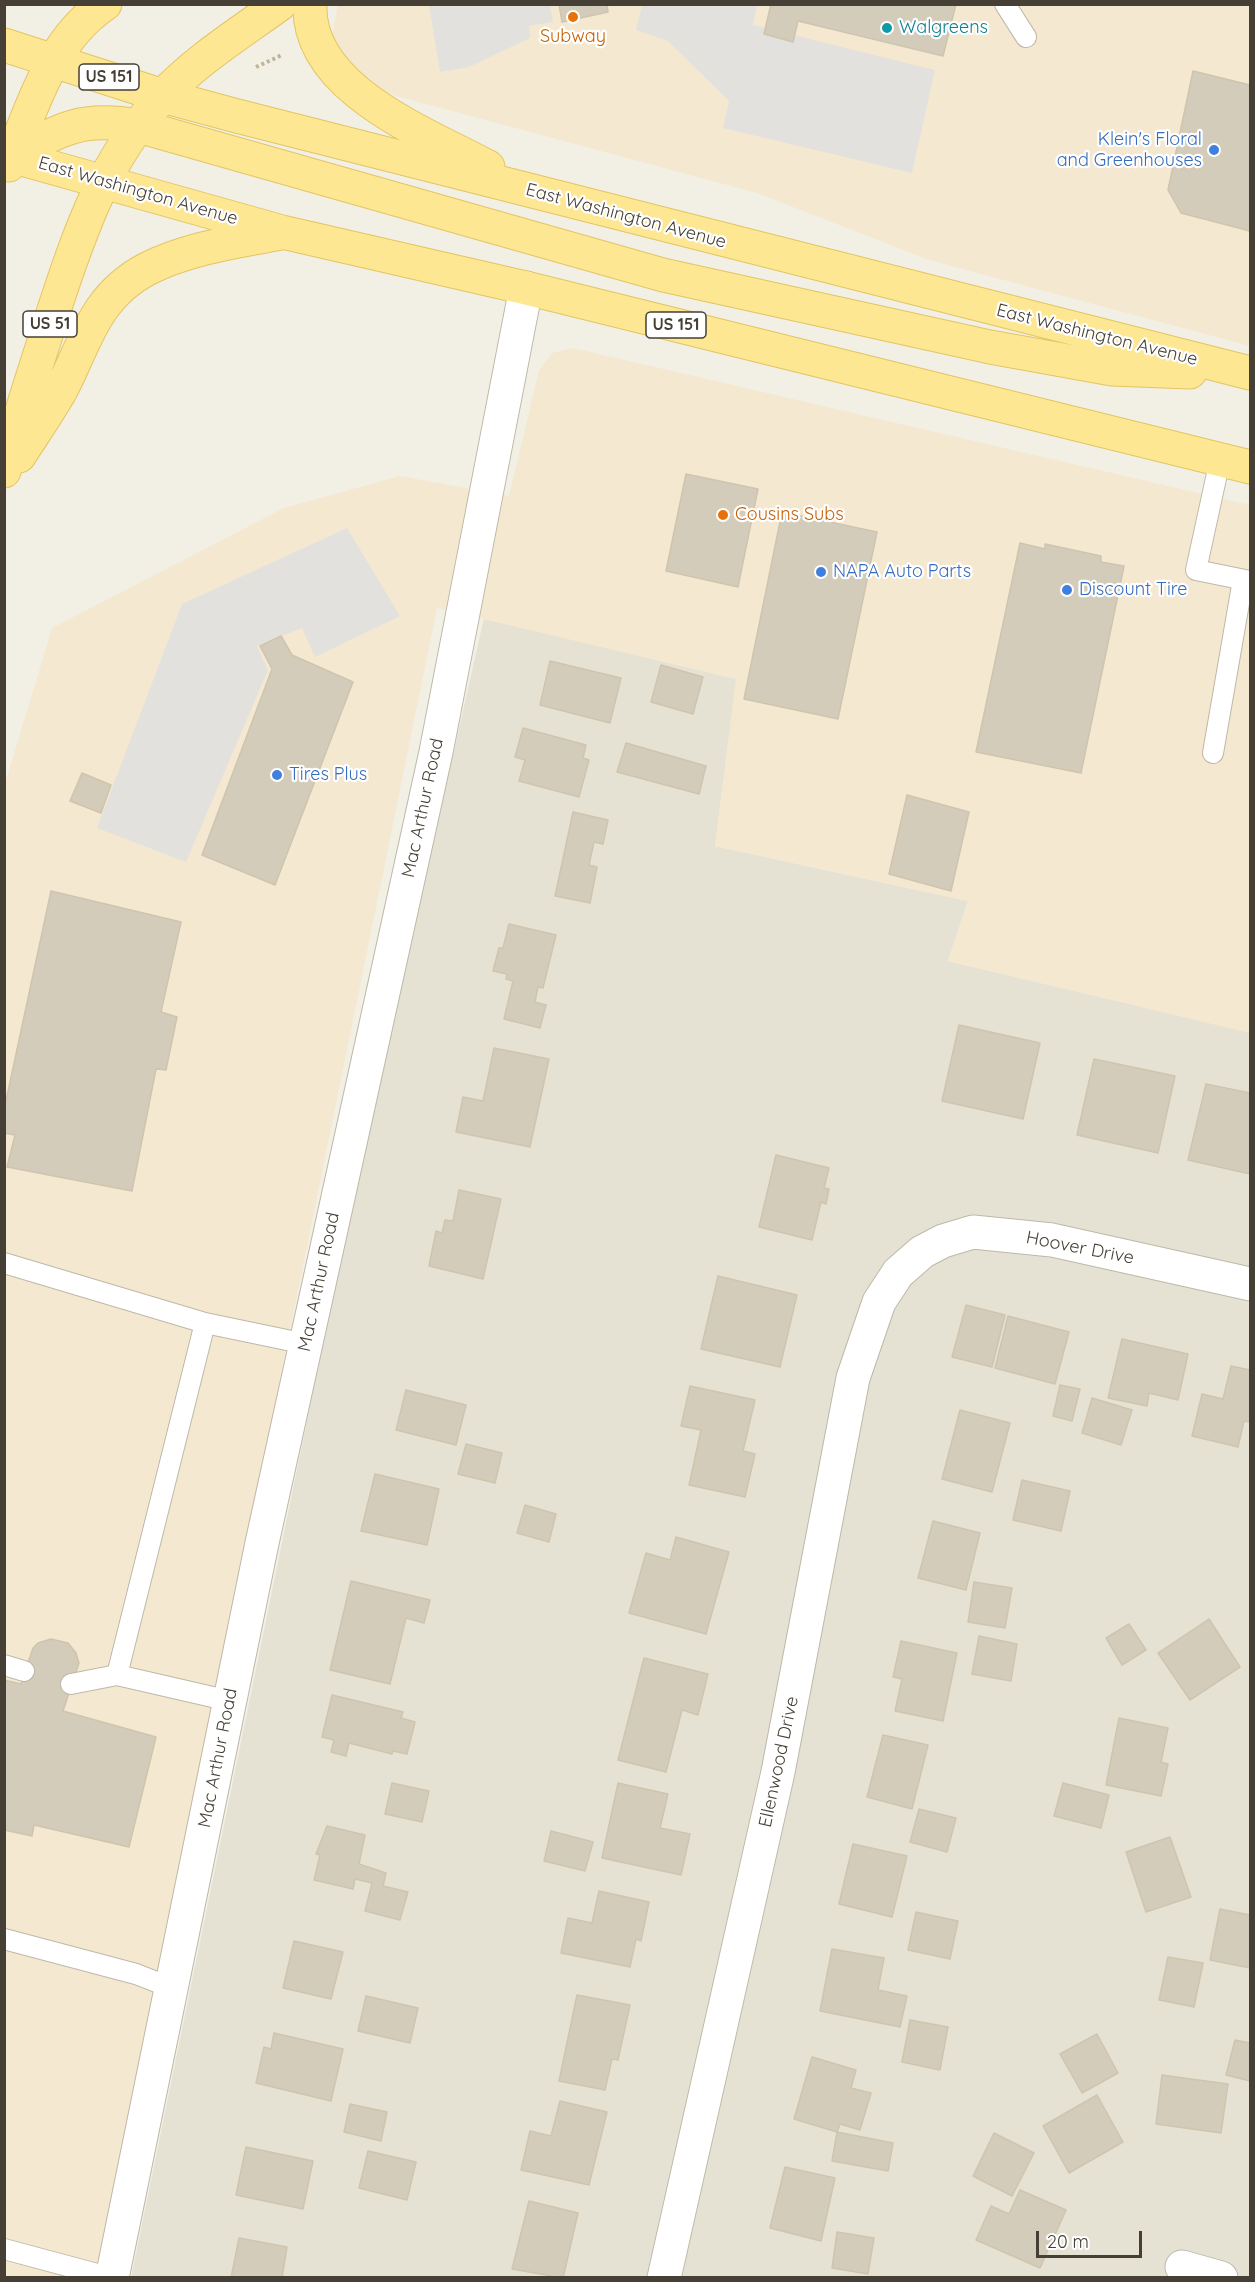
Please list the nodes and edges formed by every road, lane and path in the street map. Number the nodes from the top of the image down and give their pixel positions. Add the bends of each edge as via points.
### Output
1 (105, 4) edge
2 (280, 4) edge
3 (310, 4) edge
4 (1005, 4) edge
5 (1026, 37) dead end
6 (4, 45) edge
7 (282, 55) dead end
8 (55, 59) junction
9 (255, 68) dead end
10 (163, 96) junction
11 (18, 105) edge
12 (138, 126) junction
13 (7, 163) edge
14 (102, 180) junction
15 (532, 191) junction
16 (282, 232) junction
17 (526, 288) junction
18 (1251, 373) edge
19 (1235, 464) edge
20 (4, 471) edge
21 (4, 477) edge
22 (1247, 581) edge
23 (1213, 753) dead end
24 (914, 1259) joint
25 (4, 1263) edge
26 (1251, 1284) edge
27 (205, 1323) junction
28 (306, 1344) junction
29 (4, 1665) edge
30 (24, 1671) dead end
31 (117, 1675) junction
32 (71, 1684) dead end
33 (230, 1701) junction
34 (4, 1939) edge
35 (172, 1988) junction
36 (5, 2250) edge
37 (1182, 2267) dead end
38 (112, 2277) edge
39 (664, 2277) edge
40 (1221, 2277) edge

1 - 8 main road via 88,16
2 - 10 main road, US 51
3 - 15 main road via 309,15 325,57 368,102
4 - 5 lane
6 - 8 main road, East Washington Avenue / US 151
7 - 9 path
8 - 10 main road, East Washington Avenue / US 151
8 - 11 main road
10 - 11 main road via 79,108
10 - 12 main road, US 51
10 - 15 main road, East Washington Avenue / US 151
11 - 13 main road
12 - 13 main road via 114,122 72,126
12 - 14 main road, US 51
12 - 18 main road via 537,241 756,296 1112,369
13 - 14 main road, East Washington Avenue / US 151
14 - 16 main road, East Washington Avenue / US 151
14 - 20 main road, US 51 via 81,231
15 - 18 main road, East Washington Avenue / US 151
16 - 17 main road, East Washington Avenue / US 151
16 - 21 main road via 176,257 145,270 118,290 90,324 61,389
17 - 19 main road, East Washington Avenue / US 151
17 - 28 street, Mac Arthur Road via 436,752
19 - 22 lane via 1196,570
22 - 23 lane
24 - 26 street, Hoover Drive via 943,1241 973,1232 992,1232 1052,1240
24 - 39 street, Ellenwood Drive via 898,1273 879,1302 853,1378 778,1772
25 - 27 lane
27 - 28 lane
27 - 31 lane
28 - 33 street, Mac Arthur Road
29 - 30 lane
31 - 32 lane
31 - 33 lane
33 - 35 street, Mac Arthur Road
34 - 35 lane via 136,1974
35 - 38 street, Mac Arthur Road
36 - 38 lane
37 - 40 street

